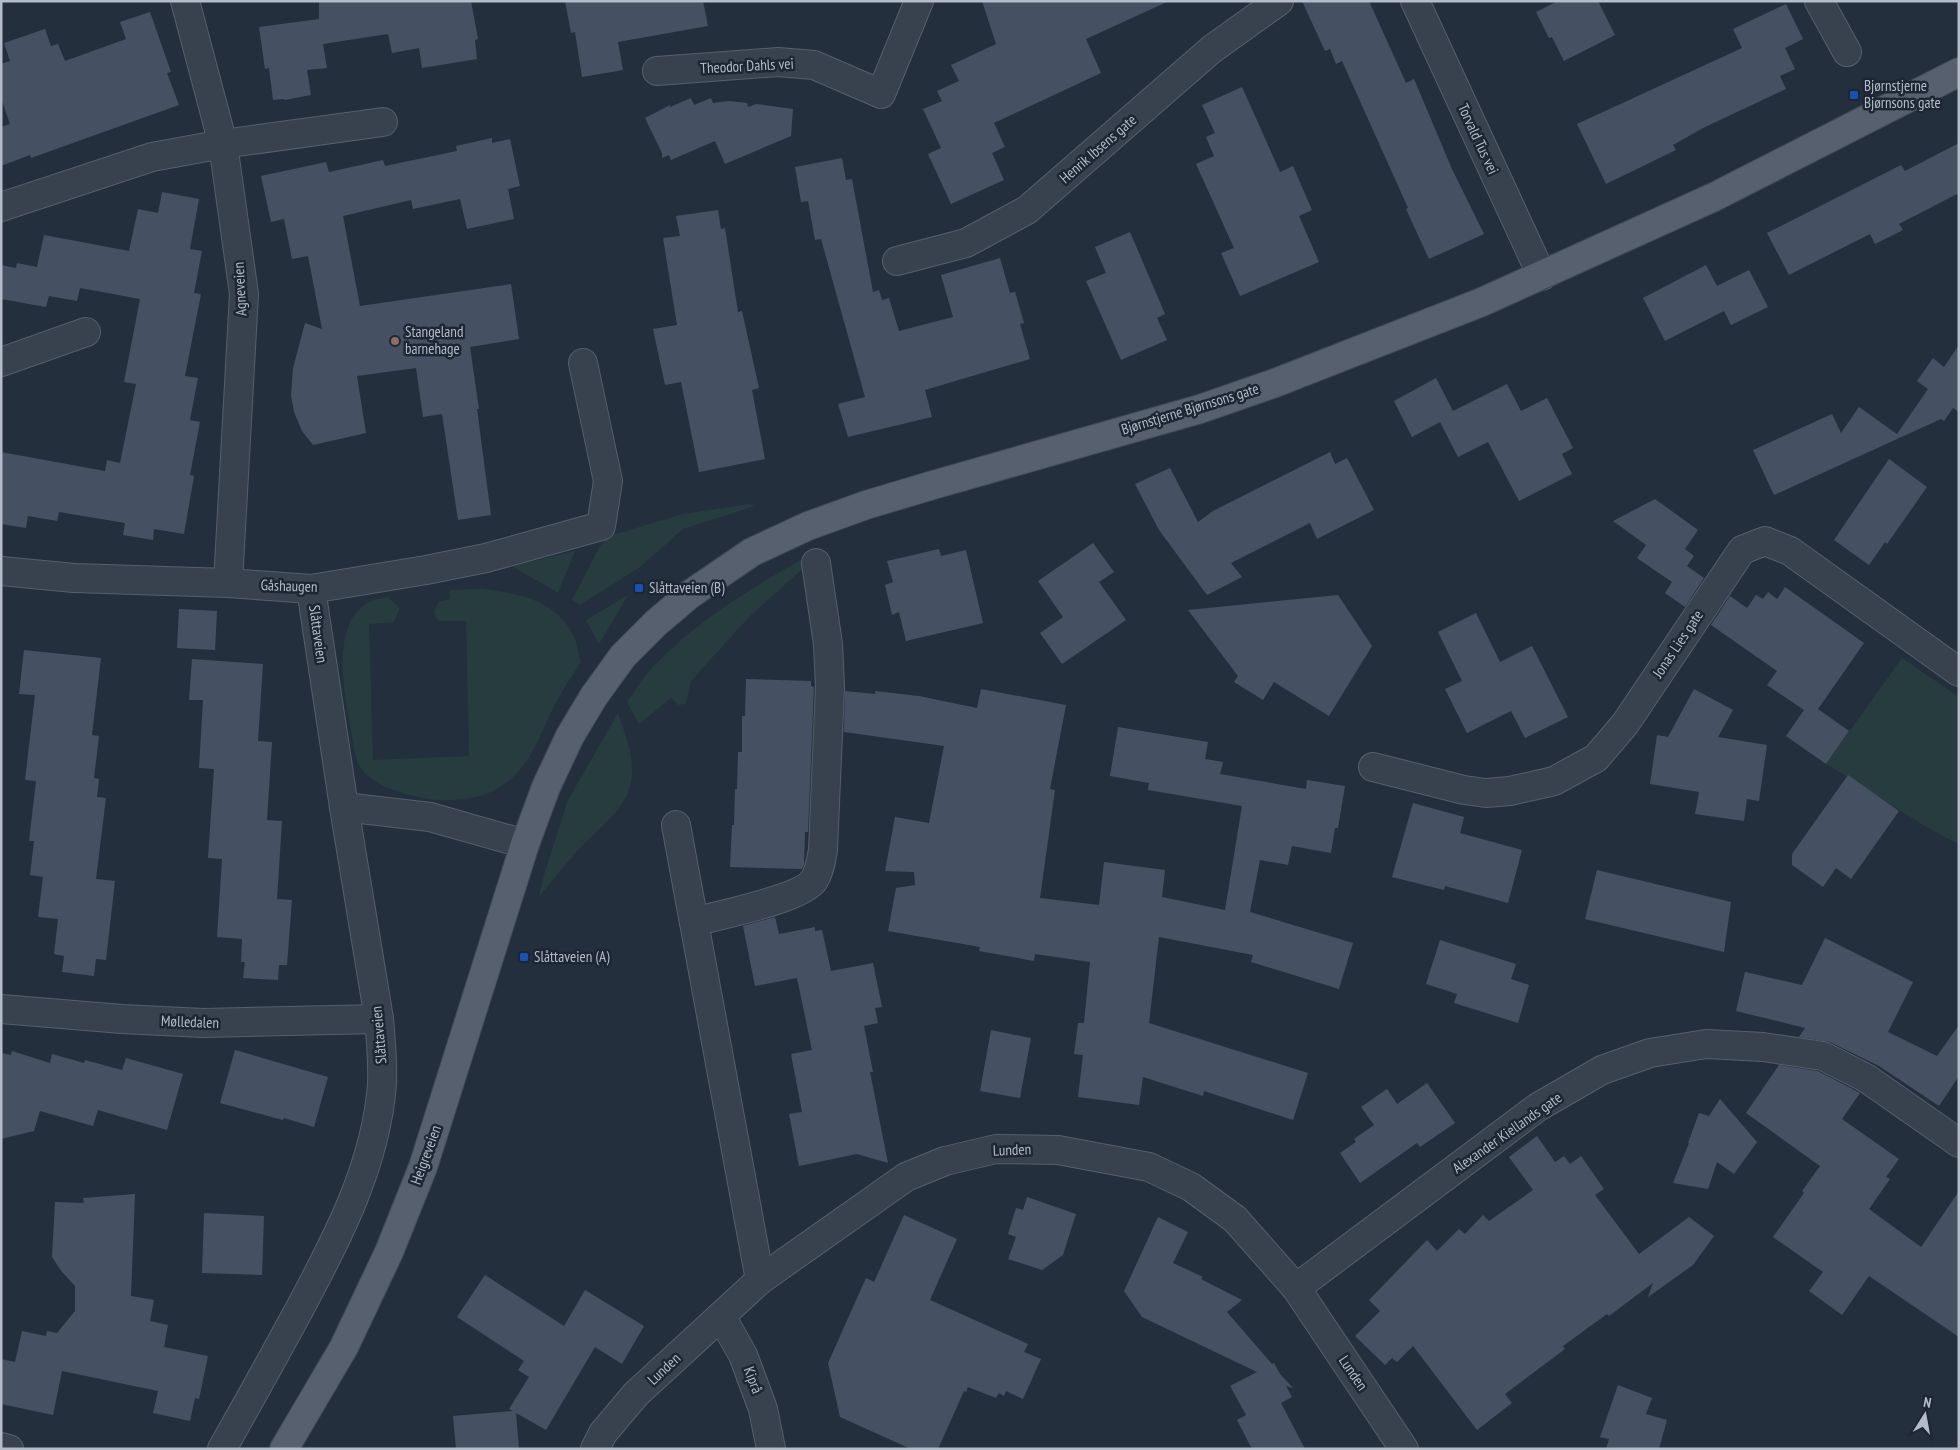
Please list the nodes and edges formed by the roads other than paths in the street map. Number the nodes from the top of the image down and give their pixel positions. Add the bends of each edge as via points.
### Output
1 (185, 1) edge
2 (919, 1) edge
3 (1279, 1) edge
4 (1415, 1) edge
5 (1819, 1) edge
6 (1847, 52) dead end
7 (657, 71) dead end
8 (1959, 72) edge
9 (383, 122) dead end
10 (222, 144) junction
11 (1, 207) edge
12 (897, 262) dead end
13 (1542, 276) junction
14 (86, 332) dead end
15 (1, 362) edge
16 (583, 363) dead end
17 (816, 563) dead end
18 (1, 571) edge
19 (228, 583) junction
20 (311, 589) junction
21 (1959, 672) edge
22 (1373, 767) dead end
23 (344, 807) junction
24 (676, 825) dead end
25 (525, 844) junction
26 (694, 922) junction
27 (1, 1009) edge
28 (379, 1019) junction
29 (1959, 1143) edge
30 (760, 1280) junction
31 (1296, 1288) junction
32 (721, 1316) junction
33 (1, 1447) edge
34 (8, 1449) edge
35 (222, 1449) edge
36 (284, 1449) edge
37 (595, 1449) edge
38 (771, 1449) edge
39 (1404, 1449) edge

1 - 10 street, Agneveien
2 - 7 street, Theodor Dahls vei via 881,94 814,64 778,62
3 - 12 street, Henrik Ibsens gate via 1212,49 1027,210 966,243
4 - 13 street, Torvald Tus vei
5 - 6 street
8 - 13 main road, Bjørnstjerne Bjørnsons gate via 1714,197
9 - 10 street
10 - 11 street via 152,158
10 - 19 street, Agneveien via 244,294
13 - 25 main road, Bjørnstjerne Bjørnsons gate via 1275,383 1200,409 866,505 808,526 752,552 689,595 623,656 570,736
14 - 15 street
16 - 20 street, Gåshaugen via 608,481 601,526 486,558
17 - 26 street via 828,644 830,687 820,867 814,881 800,891
18 - 19 street, Gåshaugen via 74,578
19 - 20 street, Gåshaugen
20 - 23 street, Slåttaveien
21 - 22 street, Jonas Lies gate via 1790,551 1765,541 1742,550 1625,724 1596,758 1554,781 1486,793
23 - 25 street via 430,817
23 - 28 street, Slåttaveien
24 - 26 street
25 - 36 main road, Heigreveien via 420,1176 389,1252 344,1347
26 - 30 street
27 - 28 street, Mølledalen via 203,1023
28 - 35 street, Slåttaveien via 382,1084 378,1115 347,1217
29 - 31 street, Alexander Kiellands gate via 1866,1078 1823,1056 1763,1046 1706,1044 1650,1053 1602,1070 1538,1107
30 - 31 street, Lunden via 906,1178 945,1161 996,1148 1058,1150 1149,1167 1191,1186 1235,1219
30 - 32 street, Lunden
31 - 39 street, Lunden
32 - 37 street, Lunden via 636,1394
32 - 38 street, Kiprå via 743,1355 764,1409
33 - 34 street

